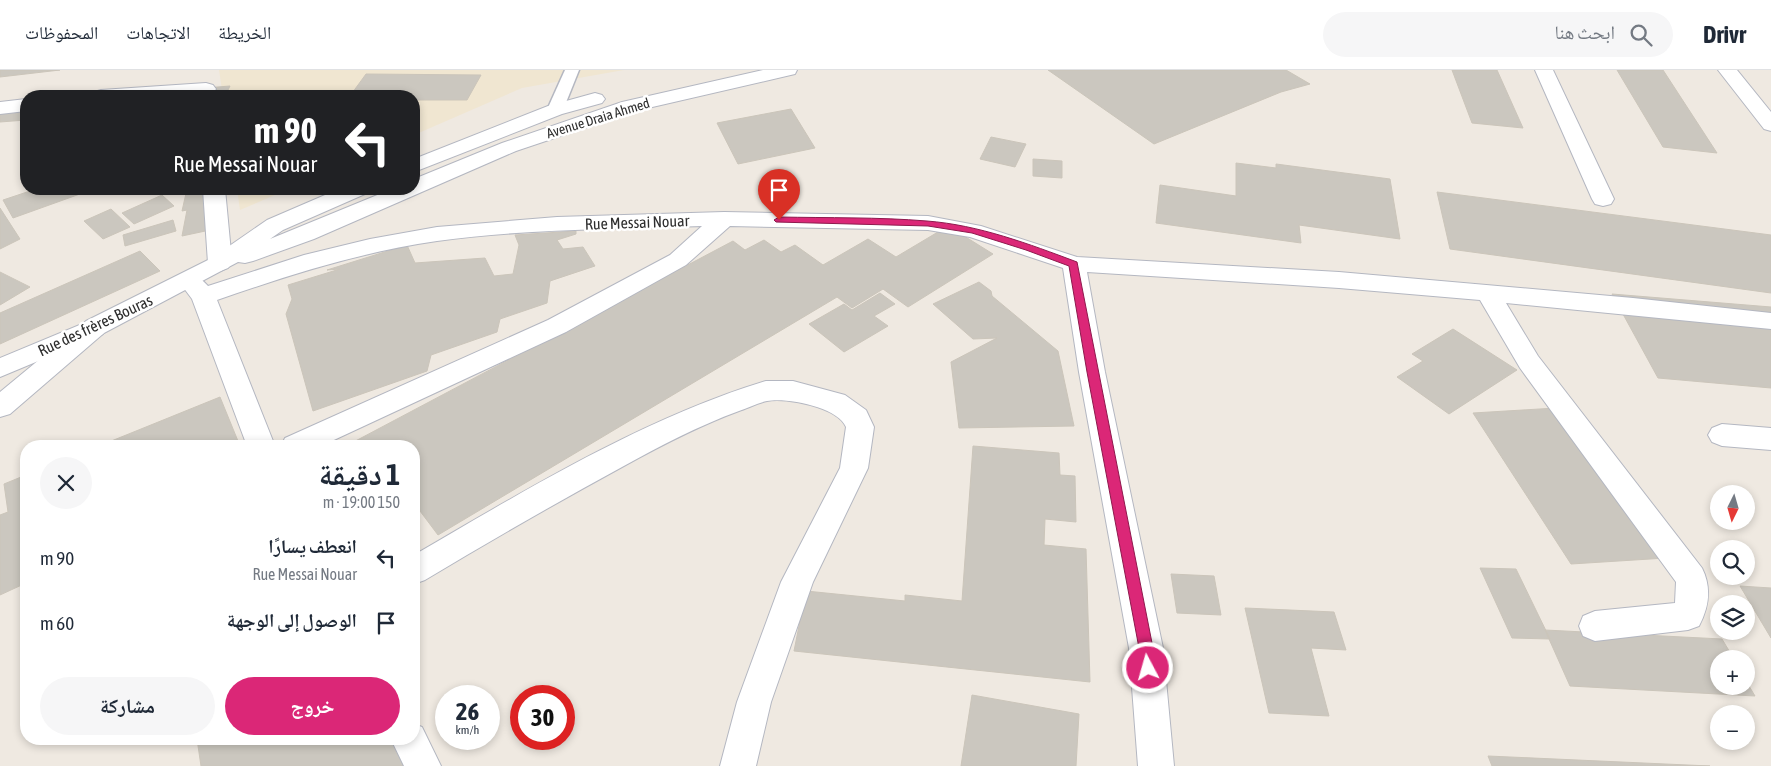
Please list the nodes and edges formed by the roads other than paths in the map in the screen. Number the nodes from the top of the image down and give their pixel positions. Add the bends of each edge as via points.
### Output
1 (202, 70) edge
2 (572, 70) edge
3 (716, 70) edge
4 (788, 70) edge
5 (1544, 70) edge
6 (1727, 70) edge
7 (206, 90) edge
8 (20, 106) edge
9 (0, 108) edge
10 (555, 110) junction
11 (1771, 125) edge
12 (420, 164) edge
13 (420, 184) edge
14 (214, 195) edge
15 (343, 195) edge
16 (396, 195) edge
17 (1603, 199) dead end
18 (724, 220) junction
19 (220, 263) junction
20 (1074, 264) junction
21 (196, 288) junction
22 (1488, 294) junction
23 (1771, 321) edge
24 (95, 327) junction
25 (0, 368) edge
26 (0, 406) edge
27 (1722, 435) dead end
28 (1771, 439) edge
29 (259, 440) edge
30 (308, 440) edge
31 (420, 567) edge
32 (1595, 626) dead end
33 (412, 745) edge
34 (423, 766) edge
35 (738, 766) edge
36 (1156, 766) edge

1 - 7 street
2 - 10 lane
3 - 10 street, Avenue Draia Ahmed via 629,89
4 - 13 street, Avenue Draia Ahmed via 629,106 509,147
5 - 17 street
6 - 11 street
8 - 9 street
10 - 12 street, Avenue Draia Ahmed
14 - 19 street
15 - 19 street via 274,225
16 - 19 street via 292,240
18 - 20 street, Rue Messai Nouar via 928,224 973,231
18 - 21 street, Rue Messai Nouar via 557,224 437,234 370,246
18 - 30 street via 678,260 557,326
19 - 21 street
20 - 22 street, Rue Messai Nouar via 1340,280
20 - 36 street via 1146,648
21 - 24 street, Rue des frères Bouras
21 - 29 street
22 - 23 street, Rue Messai Nouar
22 - 32 street via 1529,362 1691,578 1693,596 1688,616
24 - 25 street, Rue des frères Bouras
24 - 26 street
27 - 28 street
31 - 35 street via 507,516 658,434 702,414 766,390 793,391 835,402 856,417 860,427 854,468 797,582 754,702
33 - 34 street

